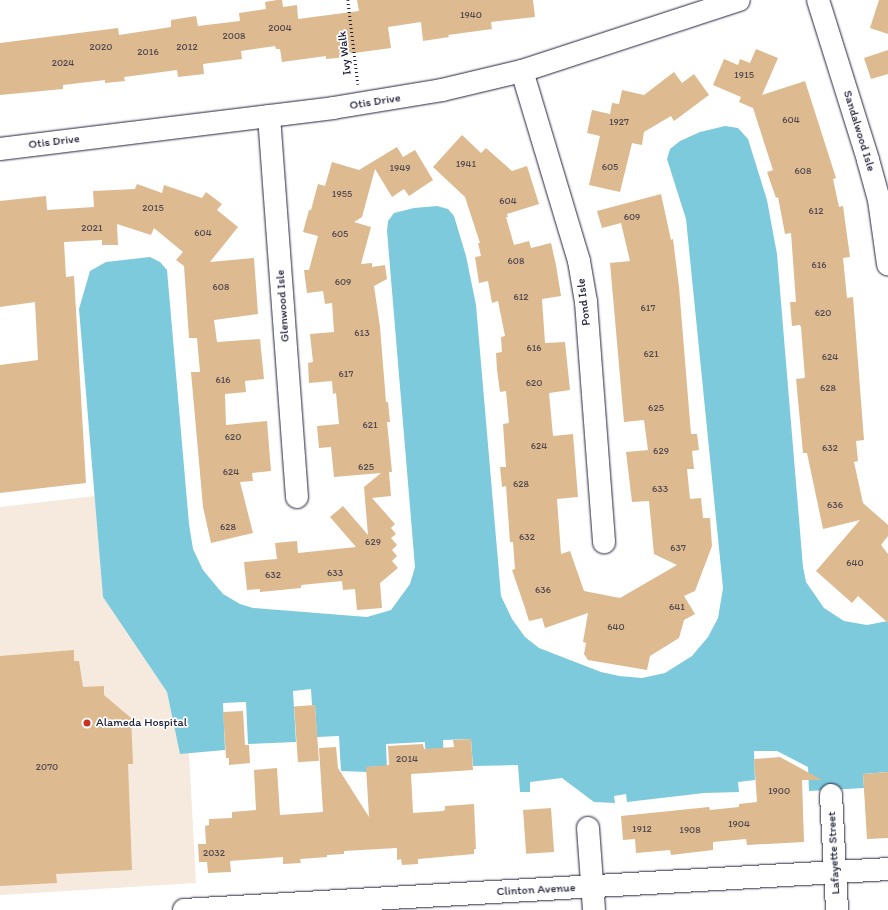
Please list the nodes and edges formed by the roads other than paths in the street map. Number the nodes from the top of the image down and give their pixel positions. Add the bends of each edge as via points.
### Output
1 (739, 0) edge
2 (818, 0) edge
3 (522, 70) junction
4 (269, 116) junction
5 (0, 148) edge
6 (888, 264) edge
7 (297, 497) dead end
8 (604, 542) dead end
9 (831, 796) dead end
10 (588, 828) dead end
11 (888, 869) edge
12 (835, 872) junction
13 (593, 887) junction
14 (184, 910) edge
15 (594, 910) edge
16 (837, 910) edge

1 - 3 street, Otis Drive
2 - 6 street, Sandalwood Isle via 879,200
3 - 4 street, Otis Drive via 442,90
3 - 8 street, Pond Isle via 579,261 586,310
4 - 5 street, Otis Drive
4 - 7 street, Glenwood Isle
9 - 12 street, Lafayette Street
10 - 13 street
11 - 12 street, Clinton Avenue
12 - 13 street, Clinton Avenue
12 - 16 street, Lafayette Street
13 - 14 street, Clinton Avenue
13 - 15 street

